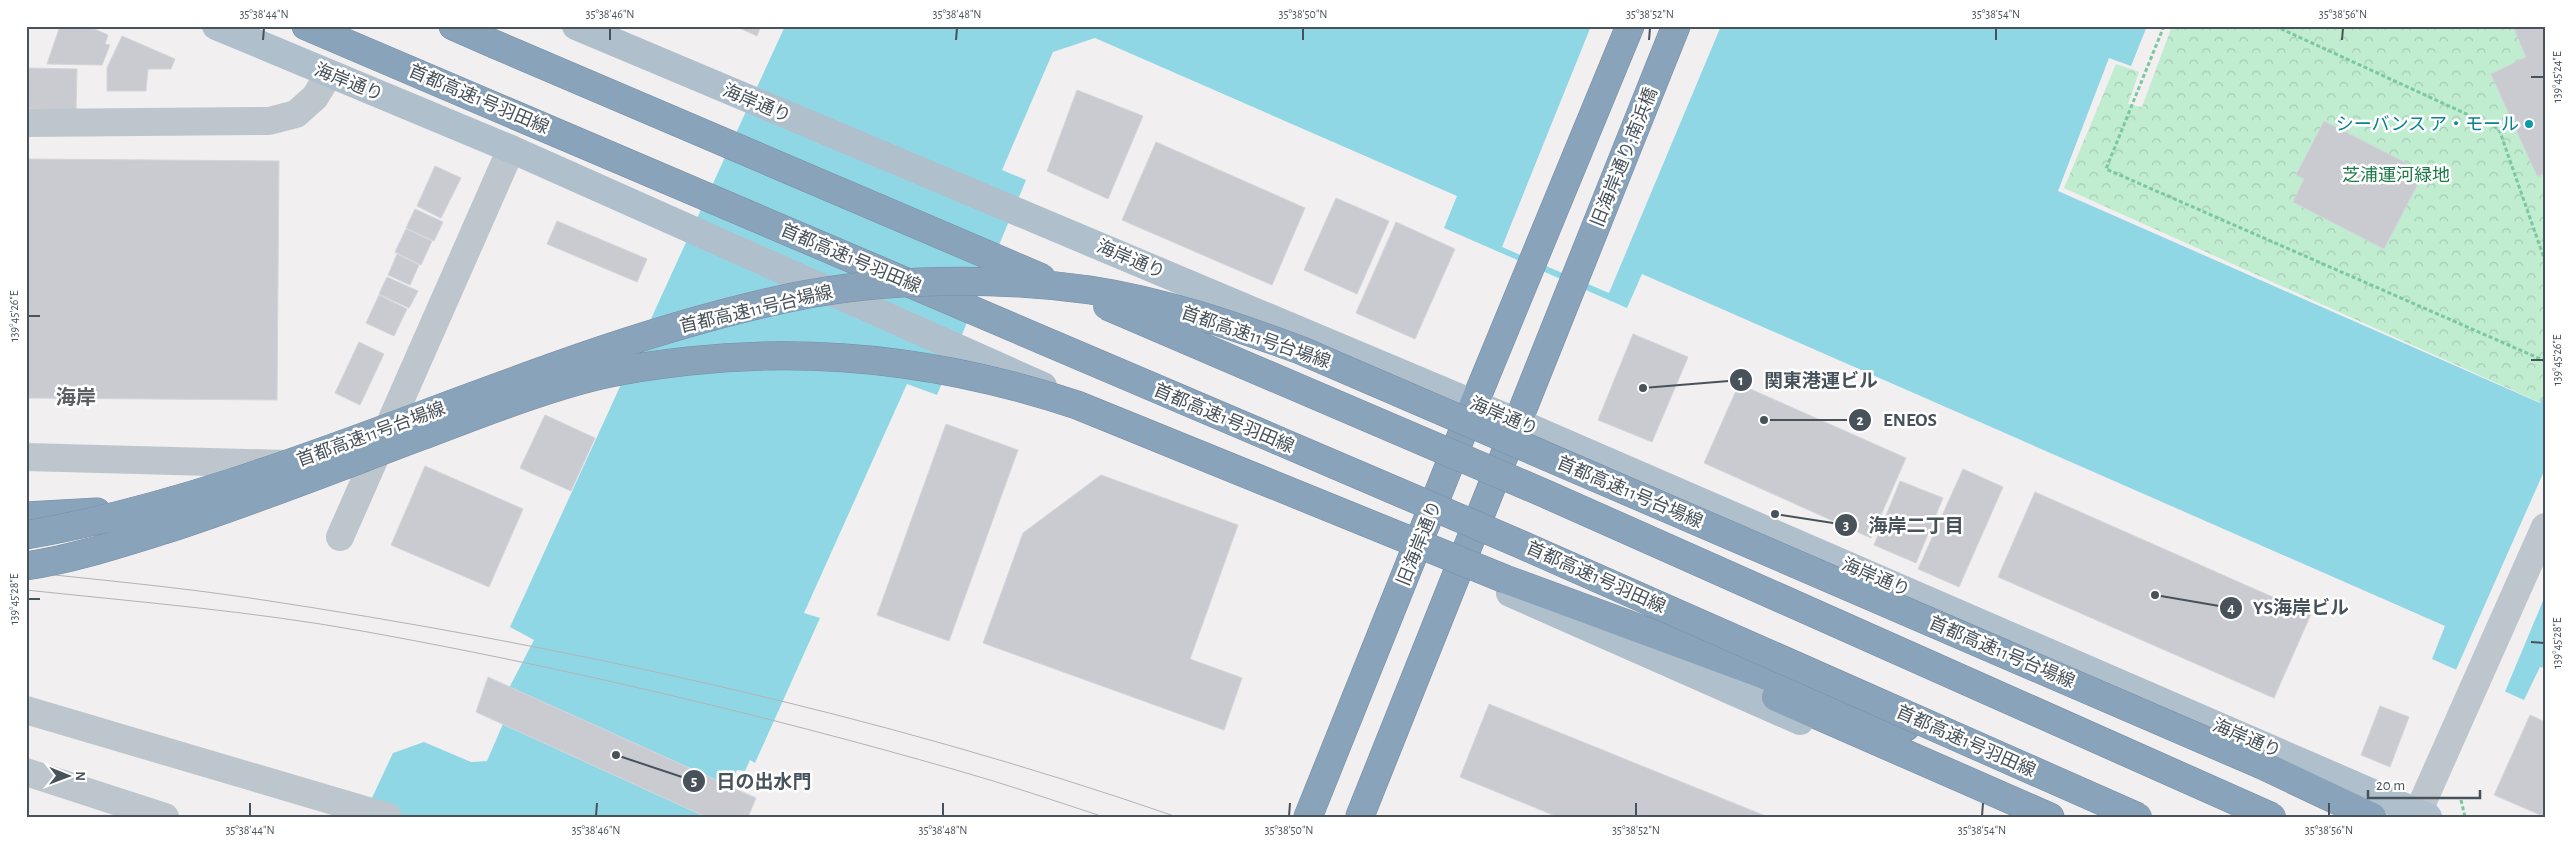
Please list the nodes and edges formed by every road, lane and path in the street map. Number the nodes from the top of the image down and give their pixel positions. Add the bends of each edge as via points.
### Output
1 (216, 26) edge
2 (306, 26) edge
3 (452, 26) edge
4 (576, 26) edge
5 (1630, 26) edge
6 (1676, 26) edge
7 (2164, 26) edge
8 (2275, 26) edge
9 (329, 74) junction
10 (26, 123) edge
11 (511, 148) junction
12 (2545, 261) edge
13 (2545, 361) edge
14 (1474, 404) junction
15 (1517, 422) junction
16 (26, 457) edge
17 (372, 468) junction
18 (151, 508) junction
19 (26, 516) edge
20 (2545, 527) edge
21 (26, 535) edge
22 (340, 537) dead end
23 (1415, 552) junction
24 (26, 566) edge
25 (1457, 570) junction
26 (1505, 579) junction
27 (26, 710) edge
28 (26, 772) edge
29 (2083, 792) junction
30 (2420, 815) edge
31 (1360, 816) edge
32 (165, 817) edge
33 (388, 817) edge
34 (1308, 817) edge
35 (2019, 817) edge
36 (2050, 817) edge
37 (2138, 817) edge
38 (2272, 817) edge
39 (2372, 817) edge

1 - 9 main road, 海岸通り
2 - 29 highway, 首都高速1号羽田線, bridge via 1520,544
3 - 38 highway, bridge via 1536,490
4 - 14 main road, 海岸通り
5 - 14 highway, 旧海岸通り
6 - 15 highway, 旧海岸通り;南浜橋
7 - 13 path via 2106,169
8 - 12 path via 2499,129
9 - 10 street via 315,97 296,114 269,121
9 - 11 main road, 海岸通り
11 - 17 street
11 - 23 main road, 海岸通り
14 - 15 main road, 海岸通り
14 - 23 highway, 旧海岸通り
15 - 25 highway
15 - 30 main road, 海岸通り
16 - 17 street via 231,461
17 - 22 street
18 - 19 highway, bridge
18 - 21 highway, 首都高速11号台場線, bridge
18 - 39 highway, 首都高速11号台場線, bridge via 223,488 648,335 796,296 872,286 952,282 1022,283 1092,290 1229,324 1300,350 2262,764
20 - 30 street
23 - 25 main road, 海岸通り
23 - 34 highway, 旧海岸通り
24 - 26 highway, 首都高速11号台場線, bridge via 111,546 205,516 516,400 583,379 648,365 788,354 845,356 942,368 1032,390 1078,405
25 - 31 highway
25 - 35 main road, 海岸通り
26 - 29 highway, bridge
26 - 36 highway
27 - 33 street
28 - 32 street
29 - 37 highway, 首都高速1号羽田線, bridge

